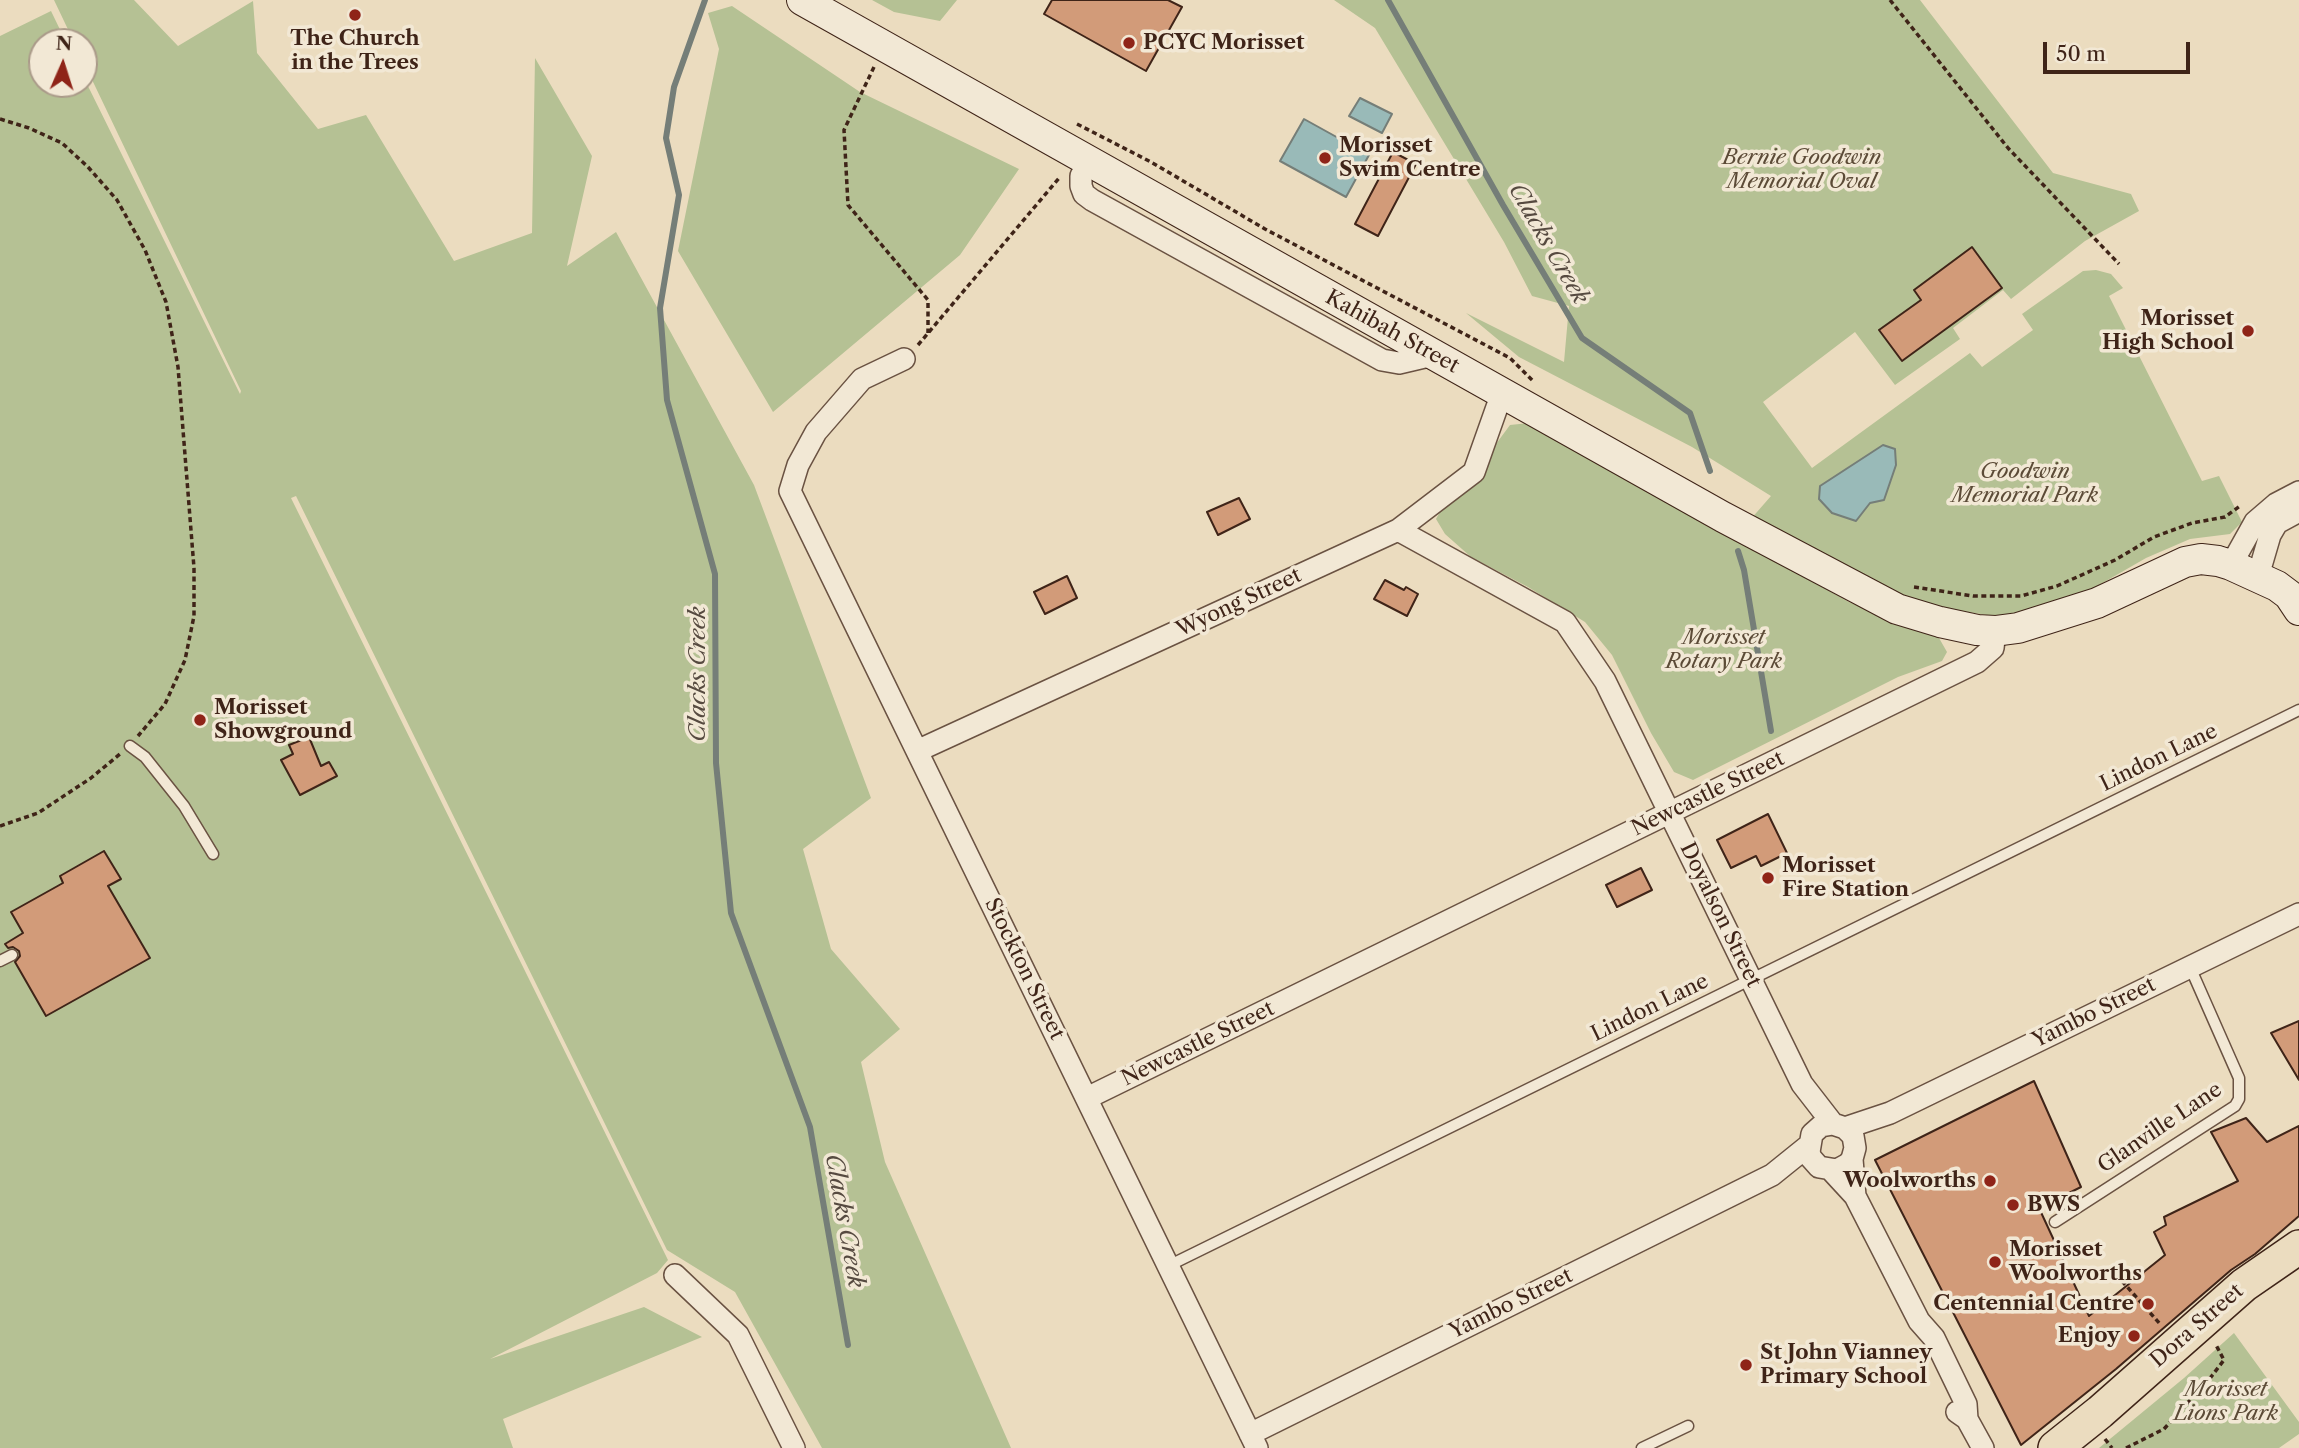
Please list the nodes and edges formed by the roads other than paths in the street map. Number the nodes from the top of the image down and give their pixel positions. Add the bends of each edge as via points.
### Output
1 (802, 0) edge
2 (904, 359) road end
3 (1502, 393) junction
4 (2299, 492) edge
5 (2299, 511) edge
6 (1398, 530) junction
7 (2244, 570) junction
8 (2299, 610) edge
9 (1995, 631) junction
10 (2299, 710) edge
11 (130, 746) road end
12 (917, 751) junction
13 (1669, 813) junction
14 (213, 854) dead end
15 (2299, 914) edge
16 (12, 955) dead end
17 (0, 961) edge
18 (2190, 967) junction
19 (1751, 979) junction
20 (1802, 1084) junction
21 (1087, 1098) junction
22 (1890, 1113) junction
23 (1839, 1126) junction
24 (1810, 1140) junction
25 (1853, 1154) junction
26 (1825, 1169) junction
27 (1772, 1175) junction
28 (1855, 1196) junction
29 (2054, 1222) dead end
30 (2299, 1247) edge
31 (2299, 1254) edge
32 (1168, 1266) junction
33 (675, 1275) dead end
34 (2102, 1425) junction
35 (1688, 1426) dead end
36 (1254, 1441) edge
37 (794, 1448) edge
38 (1642, 1448) edge
39 (1983, 1448) edge
40 (2055, 1448) edge

1 - 3 street, Kahibah Street
2 - 12 street, Stockton Street via 862,379 816,432 790,491
3 - 6 street, Wyong Street via 1474,472
3 - 9 street, Kahibah Street via 1876,600 1940,622
4 - 7 street via 2255,522
5 - 7 street via 2277,523
6 - 12 street, Wyong Street
6 - 13 street, Doyalson Street via 1565,622 1605,681
7 - 8 street via 2289,594
7 - 9 street via 2218,561 2185,562 2077,611
9 - 13 street, Newcastle Street via 1993,648 1977,662
10 - 19 lane, Lindon Lane
11 - 14 lane via 145,757 184,806
12 - 21 street, Stockton Street
13 - 19 street, Doyalson Street
13 - 21 street, Newcastle Street
15 - 18 street, Yambo Street
16 - 17 lane
18 - 22 street, Yambo Street
18 - 29 lane, Glanville Lane via 2239,1078 2239,1099 2235,1106
19 - 20 street, Doyalson Street
19 - 32 lane, Lindon Lane
20 - 23 street, Doyalson Street
20 - 24 street, Doyalson Street
21 - 32 street, Stockton Street
22 - 23 street, Yambo Street
22 - 25 street, Yambo Street
23 - 24 street via 1822,1126
23 - 25 street, Doyalson Street via 1853,1136
24 - 26 street, Doyalson Street via 1811,1158
24 - 27 street, Yambo Street
25 - 26 street via 1843,1168
25 - 28 street, Doyalson Street
26 - 27 street, Yambo Street
26 - 28 street, Doyalson Street
27 - 36 street, Yambo Street
28 - 39 street, Doyalson Street via 1919,1321 1922,1343 1953,1409 1966,1419
30 - 34 main road, Dora Street via 2244,1285
31 - 34 main road, Dora Street
32 - 36 street, Stockton Street
33 - 37 street via 738,1335
34 - 40 main road, Dora Street
35 - 38 lane

